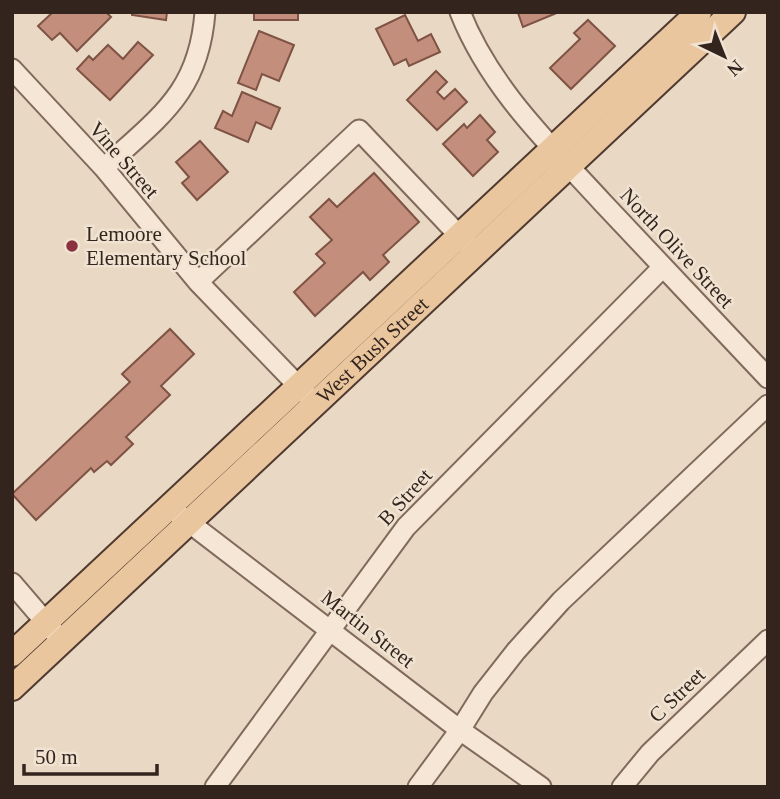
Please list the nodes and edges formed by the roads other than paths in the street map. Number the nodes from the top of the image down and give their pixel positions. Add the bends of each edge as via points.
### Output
1 (205, 12) edge
2 (460, 12) edge
3 (699, 12) edge
4 (733, 12) edge
5 (12, 69) edge
6 (562, 159) junction
7 (104, 168) junction
8 (468, 246) junction
9 (663, 267) junction
10 (198, 282) junction
11 (768, 378) edge
12 (307, 395) junction
13 (768, 405) edge
14 (168, 507) junction
15 (189, 522) junction
16 (12, 583) edge
17 (46, 623) junction
18 (332, 629) junction
19 (768, 640) edge
20 (62, 641) junction
21 (12, 654) edge
22 (12, 688) edge
23 (460, 730) junction
24 (215, 787) edge
25 (418, 787) edge
26 (541, 787) edge
27 (622, 787) edge

1 - 7 street via 197,62 184,88 159,118
2 - 6 street, North Olive Street via 500,87
3 - 6 main road, West Bush Street
4 - 6 main road, West Bush Street
5 - 7 street, Vine Street
6 - 8 main road, West Bush Street
6 - 9 street, North Olive Street
7 - 10 street, Vine Street
8 - 10 street via 359,130
8 - 12 main road, West Bush Street
9 - 11 street, North Olive Street
9 - 18 street, B Street via 406,527
10 - 12 street, Vine Street
12 - 14 main road, West Bush Street
12 - 15 main road, West Bush Street
13 - 23 street via 561,601 483,693
14 - 15 street, Martin Street
14 - 17 main road, West Bush Street
15 - 18 street, Martin Street
15 - 20 main road, West Bush Street
16 - 17 street
17 - 20 street
17 - 21 main road, West Bush Street
18 - 23 street, Martin Street
18 - 24 street, B Street
19 - 27 street, C Street via 650,753
20 - 22 main road, West Bush Street
23 - 25 street
23 - 26 street, Martin Street

